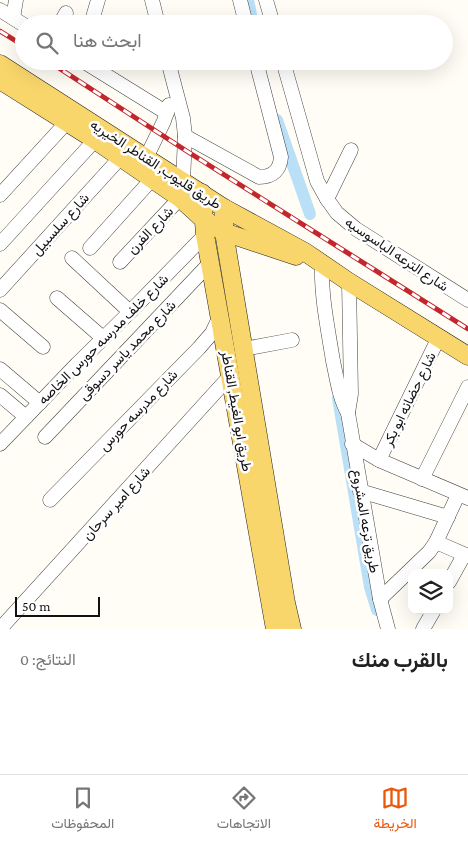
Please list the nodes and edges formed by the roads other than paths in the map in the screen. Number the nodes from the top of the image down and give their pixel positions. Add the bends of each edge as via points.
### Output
1 (16, 0) edge
2 (98, 0) edge
3 (152, 0) edge
4 (240, 0) edge
5 (266, 0) edge
6 (0, 10) edge
7 (17, 15) edge
8 (94, 15) edge
9 (156, 15) edge
10 (244, 15) edge
11 (270, 15) edge
12 (15, 20) edge
13 (0, 64) edge
14 (98, 70) edge
15 (170, 70) edge
16 (258, 70) edge
17 (286, 70) edge
18 (0, 80) edge
19 (174, 85) junction
20 (167, 113) junction
21 (67, 122) junction
22 (185, 136) junction
23 (95, 140) junction
24 (350, 150) dead end
25 (120, 158) junction
26 (146, 158) junction
27 (152, 179) junction
28 (182, 190) junction
29 (202, 193) junction
30 (0, 195) edge
31 (327, 199) junction
32 (224, 208) junction
33 (204, 227) junction
34 (224, 232) junction
35 (0, 244) edge
36 (90, 248) dead end
37 (72, 258) dead end
38 (120, 262) dead end
39 (318, 262) junction
40 (210, 263) junction
41 (349, 282) junction
42 (0, 290) edge
43 (57, 298) dead end
44 (468, 300) edge
45 (0, 310) edge
46 (130, 312) junction
47 (220, 316) junction
48 (103, 338) junction
49 (438, 339) junction
50 (292, 340) dead end
51 (43, 347) dead end
52 (244, 349) junction
53 (468, 356) edge
54 (0, 369) edge
55 (231, 375) junction
56 (468, 387) edge
57 (0, 395) edge
58 (40, 403) junction
59 (348, 413) junction
60 (26, 417) junction
61 (44, 437) dead end
62 (0, 444) edge
63 (352, 444) junction
64 (379, 460) junction
65 (422, 479) junction
66 (360, 490) junction
67 (463, 497) edge
68 (50, 500) dead end
69 (448, 517) junction
70 (436, 542) junction
71 (466, 556) edge
72 (453, 576) edge
73 (380, 599) junction
74 (432, 614) edge
75 (0, 629) edge
76 (275, 629) edge
77 (292, 629) edge
78 (388, 629) edge
79 (423, 629) edge

1 - 7 street
2 - 8 street
3 - 9 street
4 - 10 street
5 - 11 street
6 - 12 street
13 - 26 main road, طريق قليوب, القناطر الخيريه
14 - 20 street
15 - 19 street
16 - 22 street via 280,157 278,170 273,175 260,177
17 - 31 street, شارع الترعه الباسوسيه via 317,180
18 - 21 main road, طريق قليوب, القناطر الخيريه
19 - 20 street
19 - 22 street
20 - 26 street
21 - 23 main road, طريق قليوب, القناطر الخيريه
21 - 30 street
22 - 28 street
23 - 25 main road, طريق قليوب, القناطر الخيريه
23 - 35 street
24 - 31 street
25 - 27 main road, طريق قليوب, القناطر الخيريه
25 - 42 street, شارع سلسبيل
26 - 28 main road, طريق قليوب, القناطر الخيريه
27 - 28 main road, طريق قليوب, القناطر الخيريه
27 - 36 street
28 - 29 main road, طريق قليوب, القناطر الخيريه
28 - 33 main road, طريق قليوب, القناطر الخيريه
28 - 38 street, شارع الفرن
29 - 32 main road, طريق قليوب, القناطر الخيريه
29 - 33 main road, طريق ابو الغيط, القناطر
31 - 44 street, شارع الترعه الباسوسيه via 356,228
32 - 34 main road, طريق ابو الغيط, القناطر
32 - 39 main road, طريق قليوب, القناطر الخيريه
33 - 34 main road, طريق قليوب, القناطر الخيريه
33 - 40 main road, طريق ابو الغيط, القناطر
33 - 46 street, شارع خلف مدرسه حورس الخاصه
34 - 39 main road, طريق قليوب, القناطر الخيريه
34 - 52 main road, طريق ابو الغيط, القناطر
37 - 46 street
39 - 41 main road, طريق قليوب, القناطر الخيريه
39 - 59 street, طريق ترعه المشروع via 339,393
40 - 47 main road, طريق ابو الغيط, القناطر
40 - 61 street, شارع محمد ياسر دسوقى
41 - 49 main road, طريق قليوب, القناطر الخيريه
41 - 59 street, طريق ترعه المشروع via 351,394
43 - 48 street
45 - 51 street
46 - 48 street, شارع خلف مدرسه حورس الخاصه
47 - 55 main road, طريق ابو الغيط, القناطر
47 - 68 street, شارع مدرسه حورس via 212,333 199,348
48 - 58 street, شارع خلف مدرسه حورس الخاصه
49 - 53 main road, طريق قليوب, القناطر الخيريه
49 - 64 street, شارع حضانه ابو بكر
50 - 52 street
52 - 77 main road, طريق ابو الغيط, القناطر
54 - 58 street
55 - 75 street, شارع امير سرحان
55 - 76 main road, طريق ابو الغيط, القناطر
56 - 65 street
57 - 60 street
58 - 60 street, شارع خلف مدرسه حورس الخاصه
59 - 63 street, طريق ترعه المشروع
60 - 62 street, شارع خلف مدرسه حورس الخاصه
63 - 64 street
63 - 66 street, طريق ترعه المشروع
64 - 65 street
65 - 67 street
66 - 69 street
66 - 73 street, طريق ترعه المشروع
67 - 69 street
69 - 70 street
70 - 71 street
70 - 73 street
71 - 72 street
73 - 78 street, طريق ترعه المشروع
74 - 79 street

